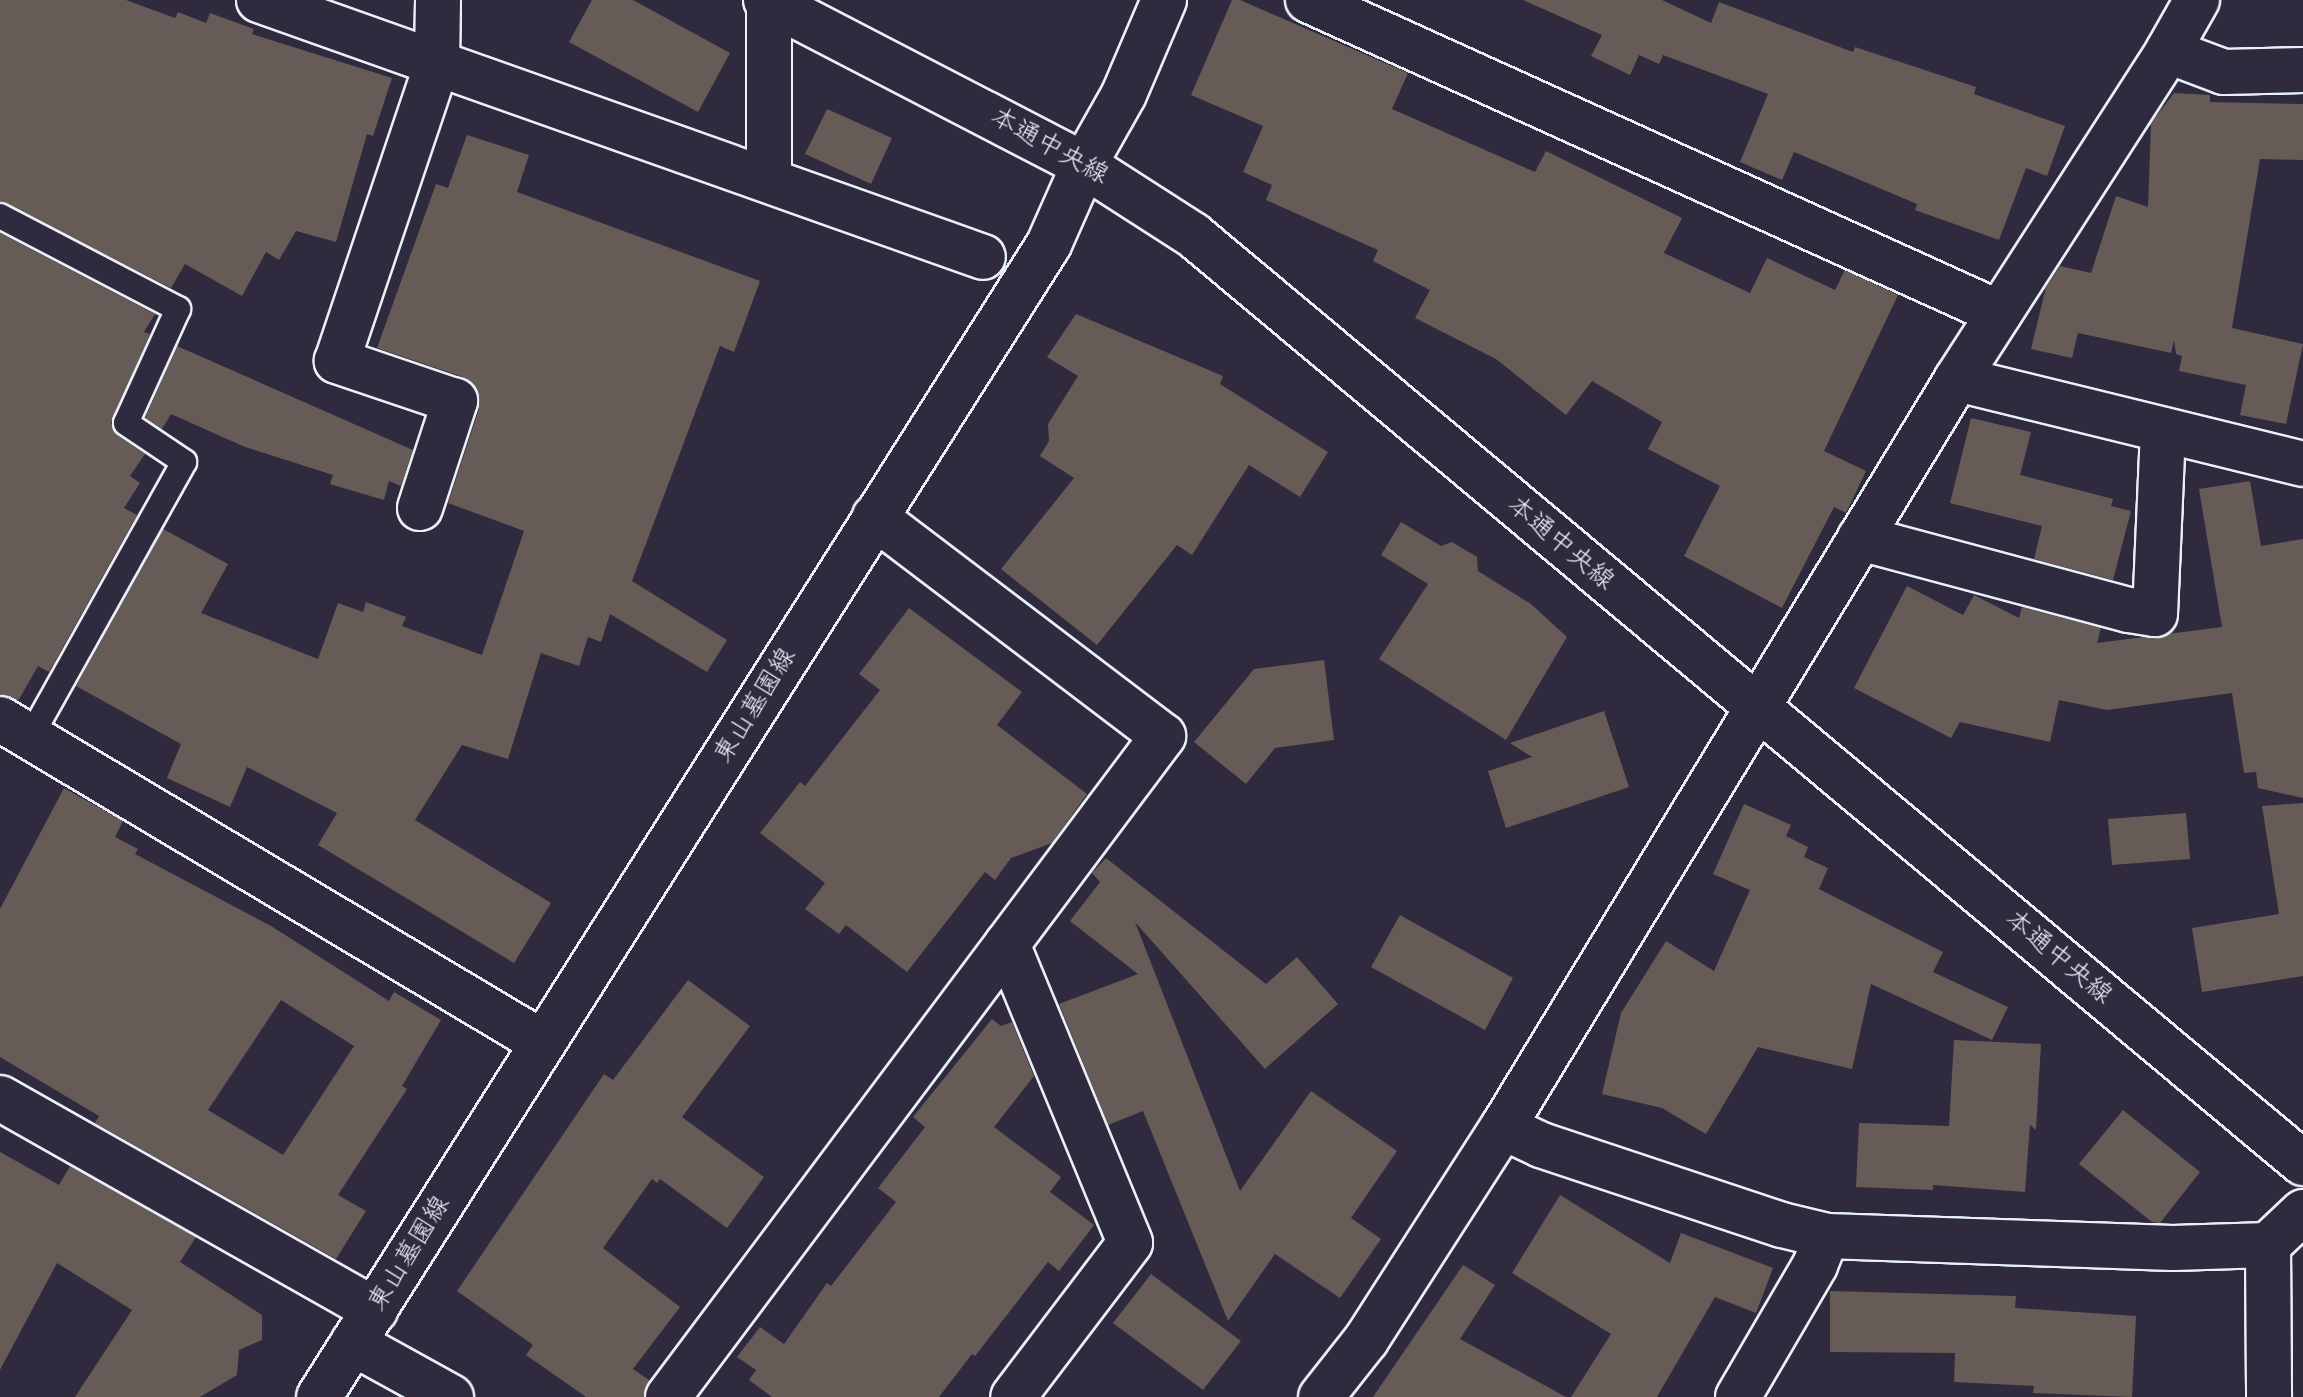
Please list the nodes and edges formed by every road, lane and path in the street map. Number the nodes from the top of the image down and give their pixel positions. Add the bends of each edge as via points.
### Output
1 (259, 0) edge
2 (438, 0) edge
3 (1164, 0) edge
4 (1308, 0) edge
5 (2197, 0) edge
6 (768, 1) edge
7 (2168, 51) junction
8 (437, 63) junction
9 (2303, 70) edge
10 (1084, 165) junction
11 (769, 180) junction
12 (0, 216) edge
13 (983, 257) dead end
14 (1999, 313) junction
15 (1957, 379) junction
16 (2163, 430) junction
17 (2303, 464) edge
18 (420, 508) dead end
19 (875, 517) junction
20 (1860, 538) junction
21 (1756, 709) junction
22 (15, 728) edge
23 (1007, 944) junction
24 (543, 1043) junction
25 (0, 1098) edge
26 (1503, 1127) junction
27 (2303, 1163) edge
28 (2303, 1212) edge
29 (1827, 1236) junction
30 (2268, 1245) junction
31 (364, 1326) junction
32 (319, 1397) edge
33 (451, 1397) edge
34 (668, 1397) edge
35 (1013, 1397) edge
36 (1321, 1397) edge
37 (1738, 1397) edge
38 (2269, 1397) edge

1 - 8 street
2 - 8 street
3 - 10 street, 東山墓園線 via 1124,94
4 - 14 street
5 - 7 street
6 - 10 street, 本通中央線
6 - 11 street
7 - 9 street via 2224,72
7 - 14 street
8 - 11 street
8 - 18 street via 337,361 455,401
10 - 19 street, 東山墓園線 via 1049,244
10 - 21 street, 本通中央線 via 1193,235
11 - 13 street
12 - 22 lane via 178,309 126,423 184,462
14 - 15 street
15 - 16 street
15 - 20 street
16 - 17 street
16 - 20 street via 2155,614
19 - 23 street via 1163,736
19 - 24 street, 東山墓園線
20 - 21 street
21 - 26 street
21 - 27 street, 本通中央線
22 - 24 street
23 - 34 street
23 - 35 street via 1130,1243
24 - 31 street, 東山墓園線
25 - 31 street
26 - 29 street via 1541,1145
26 - 36 street via 1366,1340
28 - 30 street
29 - 30 street via 2173,1248
29 - 37 street
30 - 38 street
31 - 32 street, 東山墓園線
31 - 33 street

